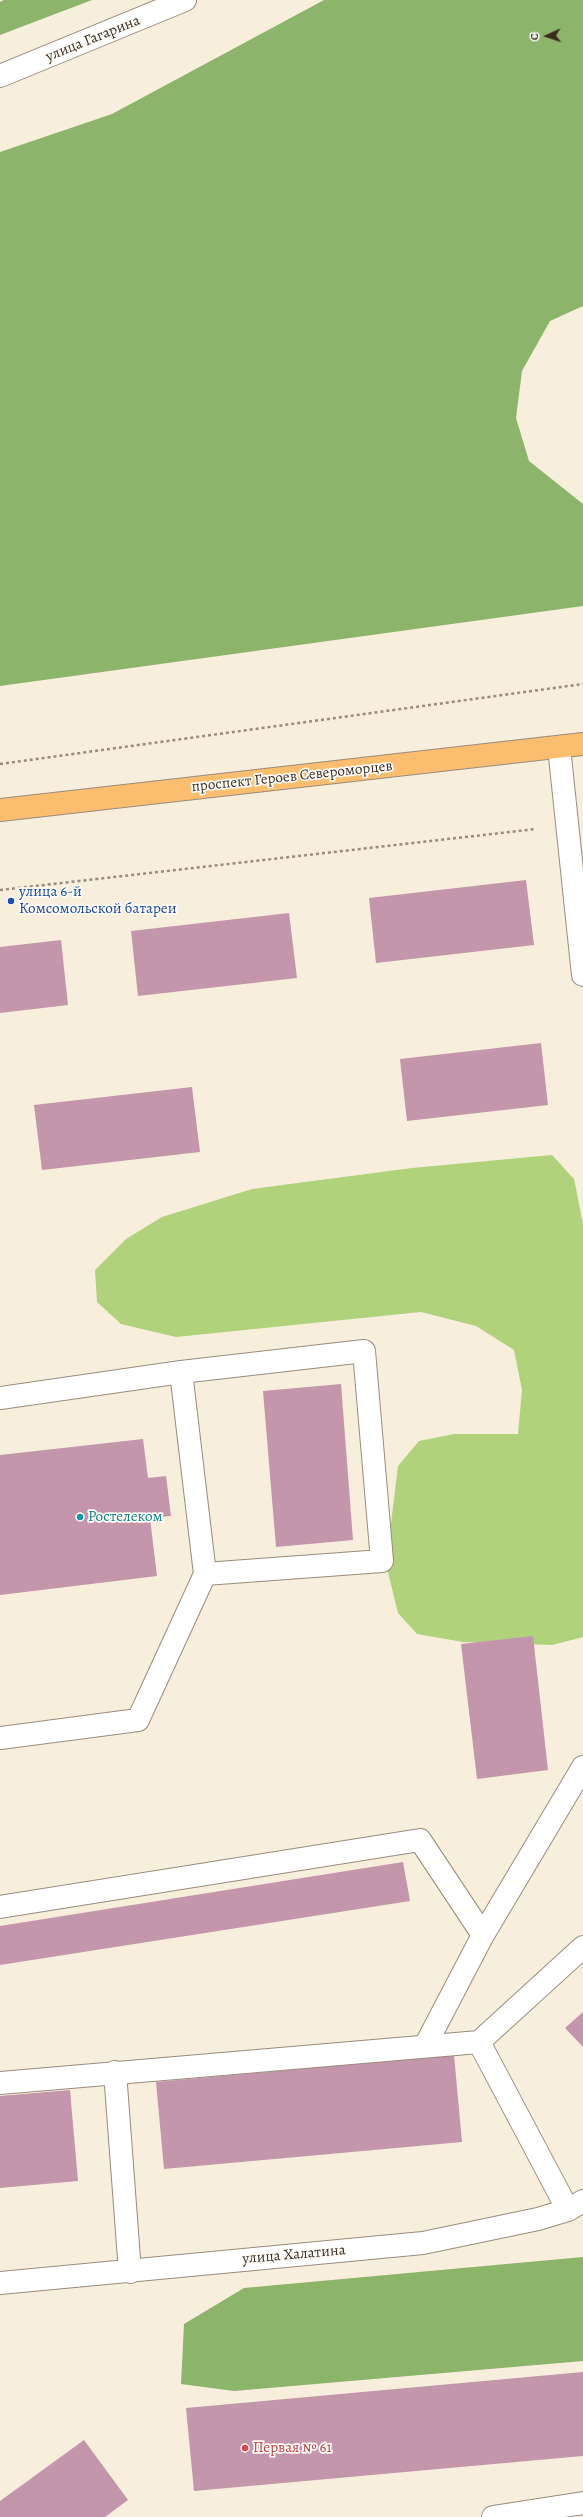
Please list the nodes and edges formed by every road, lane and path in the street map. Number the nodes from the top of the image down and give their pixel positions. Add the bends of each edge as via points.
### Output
1 (185, 0) edge
2 (0, 76) edge
3 (583, 684) edge
4 (583, 744) edge
5 (559, 746) junction
6 (0, 764) edge
7 (0, 810) edge
8 (568, 825) junction
9 (0, 890) edge
10 (583, 975) edge
11 (181, 1372) junction
12 (0, 1398) edge
13 (205, 1574) junction
14 (0, 1738) edge
15 (583, 1767) edge
16 (0, 1907) edge
17 (483, 1935) junction
18 (583, 1947) edge
19 (479, 2042) junction
20 (425, 2046) junction
21 (115, 2072) junction
22 (0, 2083) edge
23 (576, 2206) edge
24 (130, 2272) junction
25 (0, 2284) edge
26 (583, 2503) edge
27 (493, 2517) edge

1 - 2 street, улица Гагарина
3 - 6 path
4 - 5 main road, проспект Героев Североморцев
5 - 7 main road, проспект Героев Североморцев
5 - 8 street
8 - 9 path
8 - 10 street
11 - 12 street
11 - 13 street
11 - 13 street via 364,1351 382,1561
13 - 14 street via 138,1720
15 - 17 street
16 - 17 street via 420,1840
17 - 20 street
18 - 19 street
19 - 20 street
19 - 23 street
20 - 21 street
21 - 22 street
21 - 24 street
23 - 24 street, улица Халатина via 423,2243
24 - 25 street, улица Халатина
26 - 27 street

